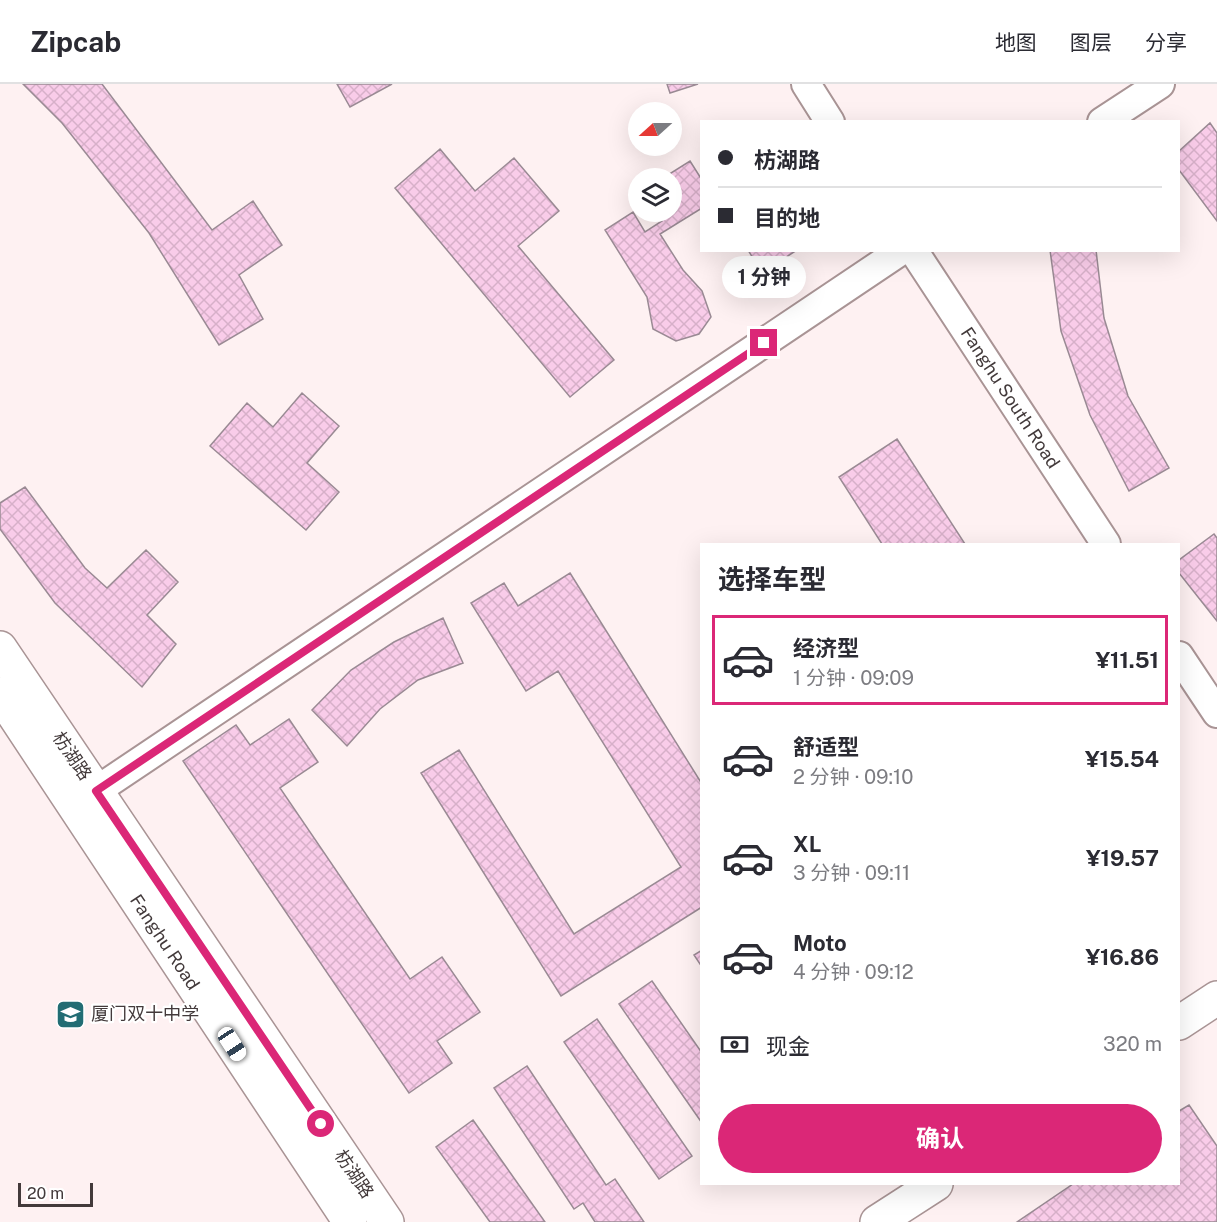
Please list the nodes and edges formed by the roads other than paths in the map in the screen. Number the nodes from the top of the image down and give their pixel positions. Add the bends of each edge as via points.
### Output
1 (806, 84) edge
2 (1160, 84) edge
3 (829, 120) edge
4 (1105, 120) edge
5 (899, 252) edge
6 (914, 252) edge
7 (1105, 543) edge
8 (0, 648) edge
9 (1180, 658) edge
10 (0, 694) edge
11 (1217, 713) edge
12 (85, 799) junction
13 (1217, 998) edge
14 (1180, 1022) edge
15 (934, 1185) edge
16 (350, 1222) edge
17 (387, 1222) edge
18 (877, 1222) edge

1 - 3 street
2 - 4 street
5 - 12 street
6 - 7 street, Fanghu South Road
8 - 12 street, 枋湖路
9 - 11 street
10 - 12 street, Fanghu Road
12 - 16 street, Fanghu Road
12 - 17 street, 枋湖路
13 - 14 street
15 - 18 street

